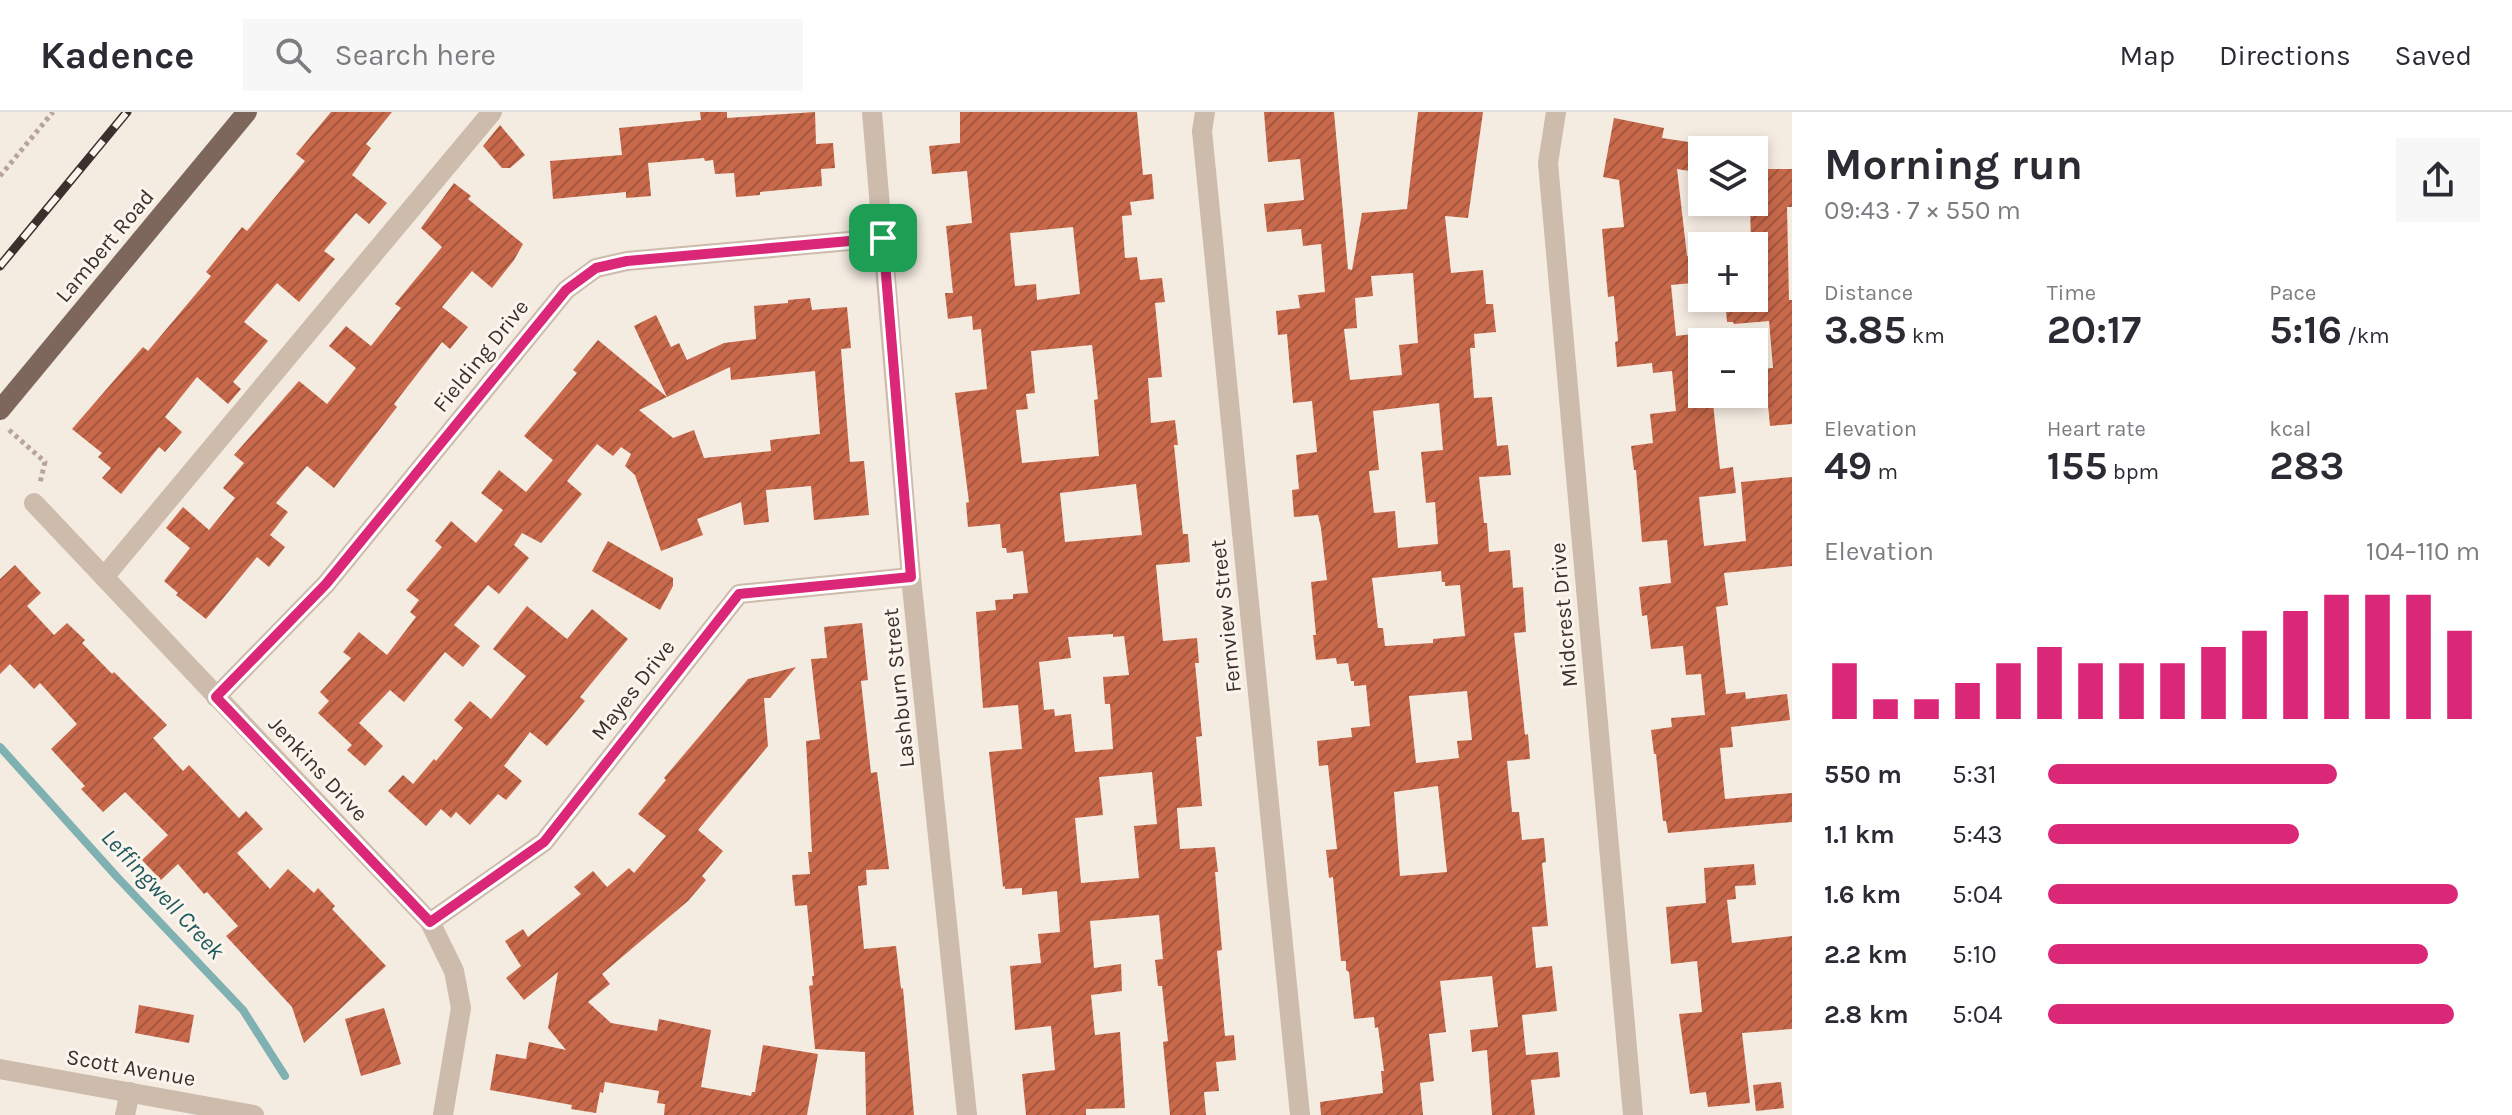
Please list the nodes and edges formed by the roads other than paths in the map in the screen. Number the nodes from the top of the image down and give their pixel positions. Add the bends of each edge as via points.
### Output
1 (247, 112) edge
2 (492, 112) edge
3 (872, 112) edge
4 (1205, 112) edge
5 (1556, 112) edge
6 (883, 238) junction
7 (0, 410) edge
8 (34, 503) road end
9 (104, 577) junction
10 (911, 577) junction
11 (216, 697) junction
12 (430, 922) junction
13 (0, 1069) edge
14 (130, 1092) junction
15 (125, 1115) edge
16 (254, 1115) edge
17 (443, 1115) edge
18 (967, 1115) edge
19 (1300, 1115) edge
20 (1633, 1115) edge

1 - 7 main road, Lambert Road
2 - 9 street
3 - 6 street, Lashburn Street
4 - 19 street, Fernview Street via 1202,131
5 - 20 street, Midcrest Drive via 1548,163
6 - 10 street, Lashburn Street
6 - 11 street, Fielding Drive via 596,268 566,290 326,584
8 - 9 street, Jenkins Drive
9 - 11 street, Jenkins Drive
10 - 12 street, Mayes Drive via 739,594 544,842
10 - 18 street, Lashburn Street
11 - 12 street, Jenkins Drive
12 - 17 street, Jenkins Drive via 454,971 461,1008
13 - 14 street, Scott Avenue
14 - 15 street
14 - 16 street, Scott Avenue

